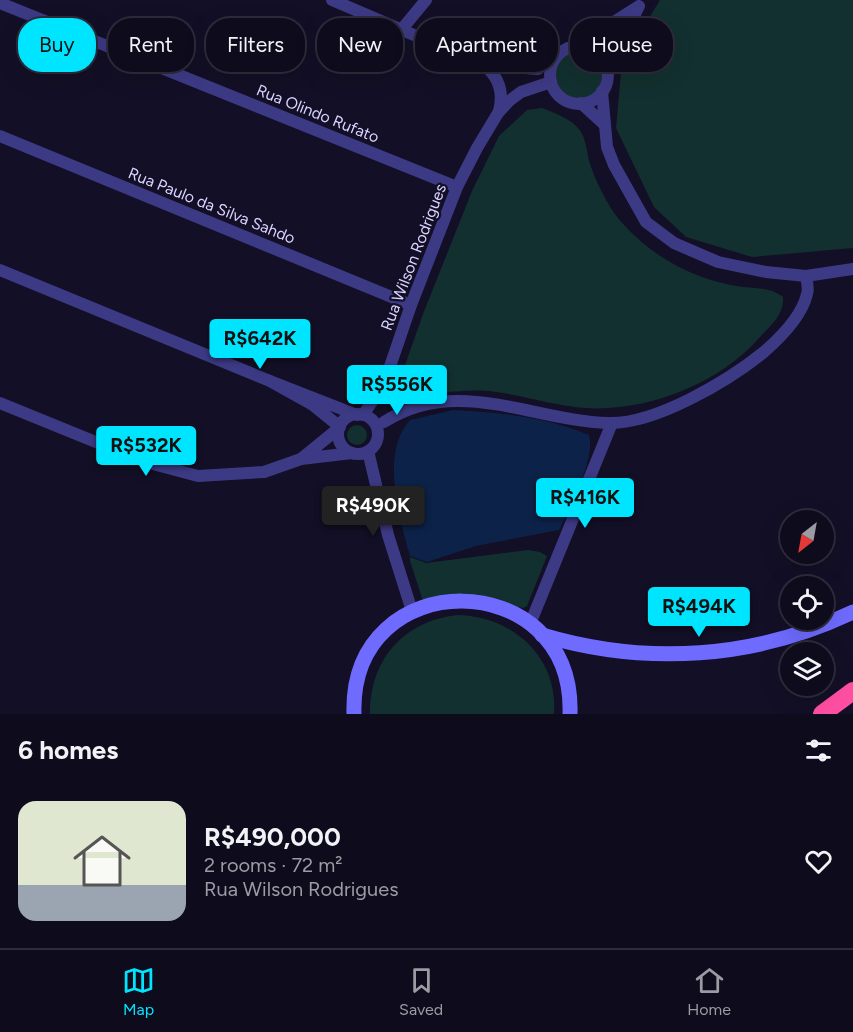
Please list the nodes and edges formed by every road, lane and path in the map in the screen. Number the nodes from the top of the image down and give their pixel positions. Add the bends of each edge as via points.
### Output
1 (332, 0) edge
2 (426, 0) edge
3 (0, 3) edge
4 (642, 3) edge
5 (375, 18) edge
6 (619, 18) edge
7 (634, 18) edge
8 (403, 28) edge
9 (492, 72) edge
10 (542, 72) edge
11 (552, 72) edge
12 (607, 72) edge
13 (551, 78) junction
14 (602, 91) junction
15 (581, 103) junction
16 (498, 113) junction
17 (605, 125) junction
18 (0, 136) edge
19 (457, 187) junction
20 (853, 269) edge
21 (0, 270) edge
22 (806, 276) junction
23 (411, 305) junction
24 (270, 381) junction
25 (0, 403) edge
26 (371, 421) junction
27 (612, 423) junction
28 (339, 428) junction
29 (368, 452) junction
30 (352, 453) junction
31 (301, 459) junction
32 (412, 611) junction
33 (853, 612) edge
34 (530, 624) junction
35 (542, 635) junction
36 (853, 691) edge
37 (570, 713) edge
38 (354, 714) edge
39 (822, 714) edge

1 - 5 street
2 - 8 street
3 - 19 street, Rua Olindo Rufato
4 - 6 street
4 - 7 street
9 - 16 street, Rua Wilson Rodrigues via 500,86
10 - 13 street
11 - 13 street
12 - 14 street
13 - 15 street via 564,99
13 - 16 street, Rua Wilson Rodrigues via 521,92
14 - 15 street via 593,100
14 - 17 street
15 - 17 street
16 - 19 street, Rua Wilson Rodrigues
17 - 22 street via 614,165 646,222 674,243 718,262
18 - 23 street, Rua Paulo da Silva Sahdo
19 - 23 street, Rua Wilson Rodrigues
20 - 22 street
21 - 24 street
22 - 27 street via 808,294 793,321 742,369 684,402
23 - 26 street, Rua Wilson Rodrigues
24 - 26 street
24 - 28 street via 313,405
25 - 31 street via 126,454 198,476 264,471
26 - 27 street via 414,406 453,401 491,402
26 - 28 street via 344,420
26 - 29 street via 376,443
27 - 34 street
28 - 30 street via 343,447
28 - 31 street
29 - 30 street
29 - 32 street via 390,544
30 - 31 street
32 - 34 main road via 441,601 472,600 503,608
32 - 38 main road via 389,627 370,649 358,675
33 - 35 main road via 747,649 695,655 637,654
34 - 35 main road
35 - 37 main road via 560,663
36 - 39 highway

